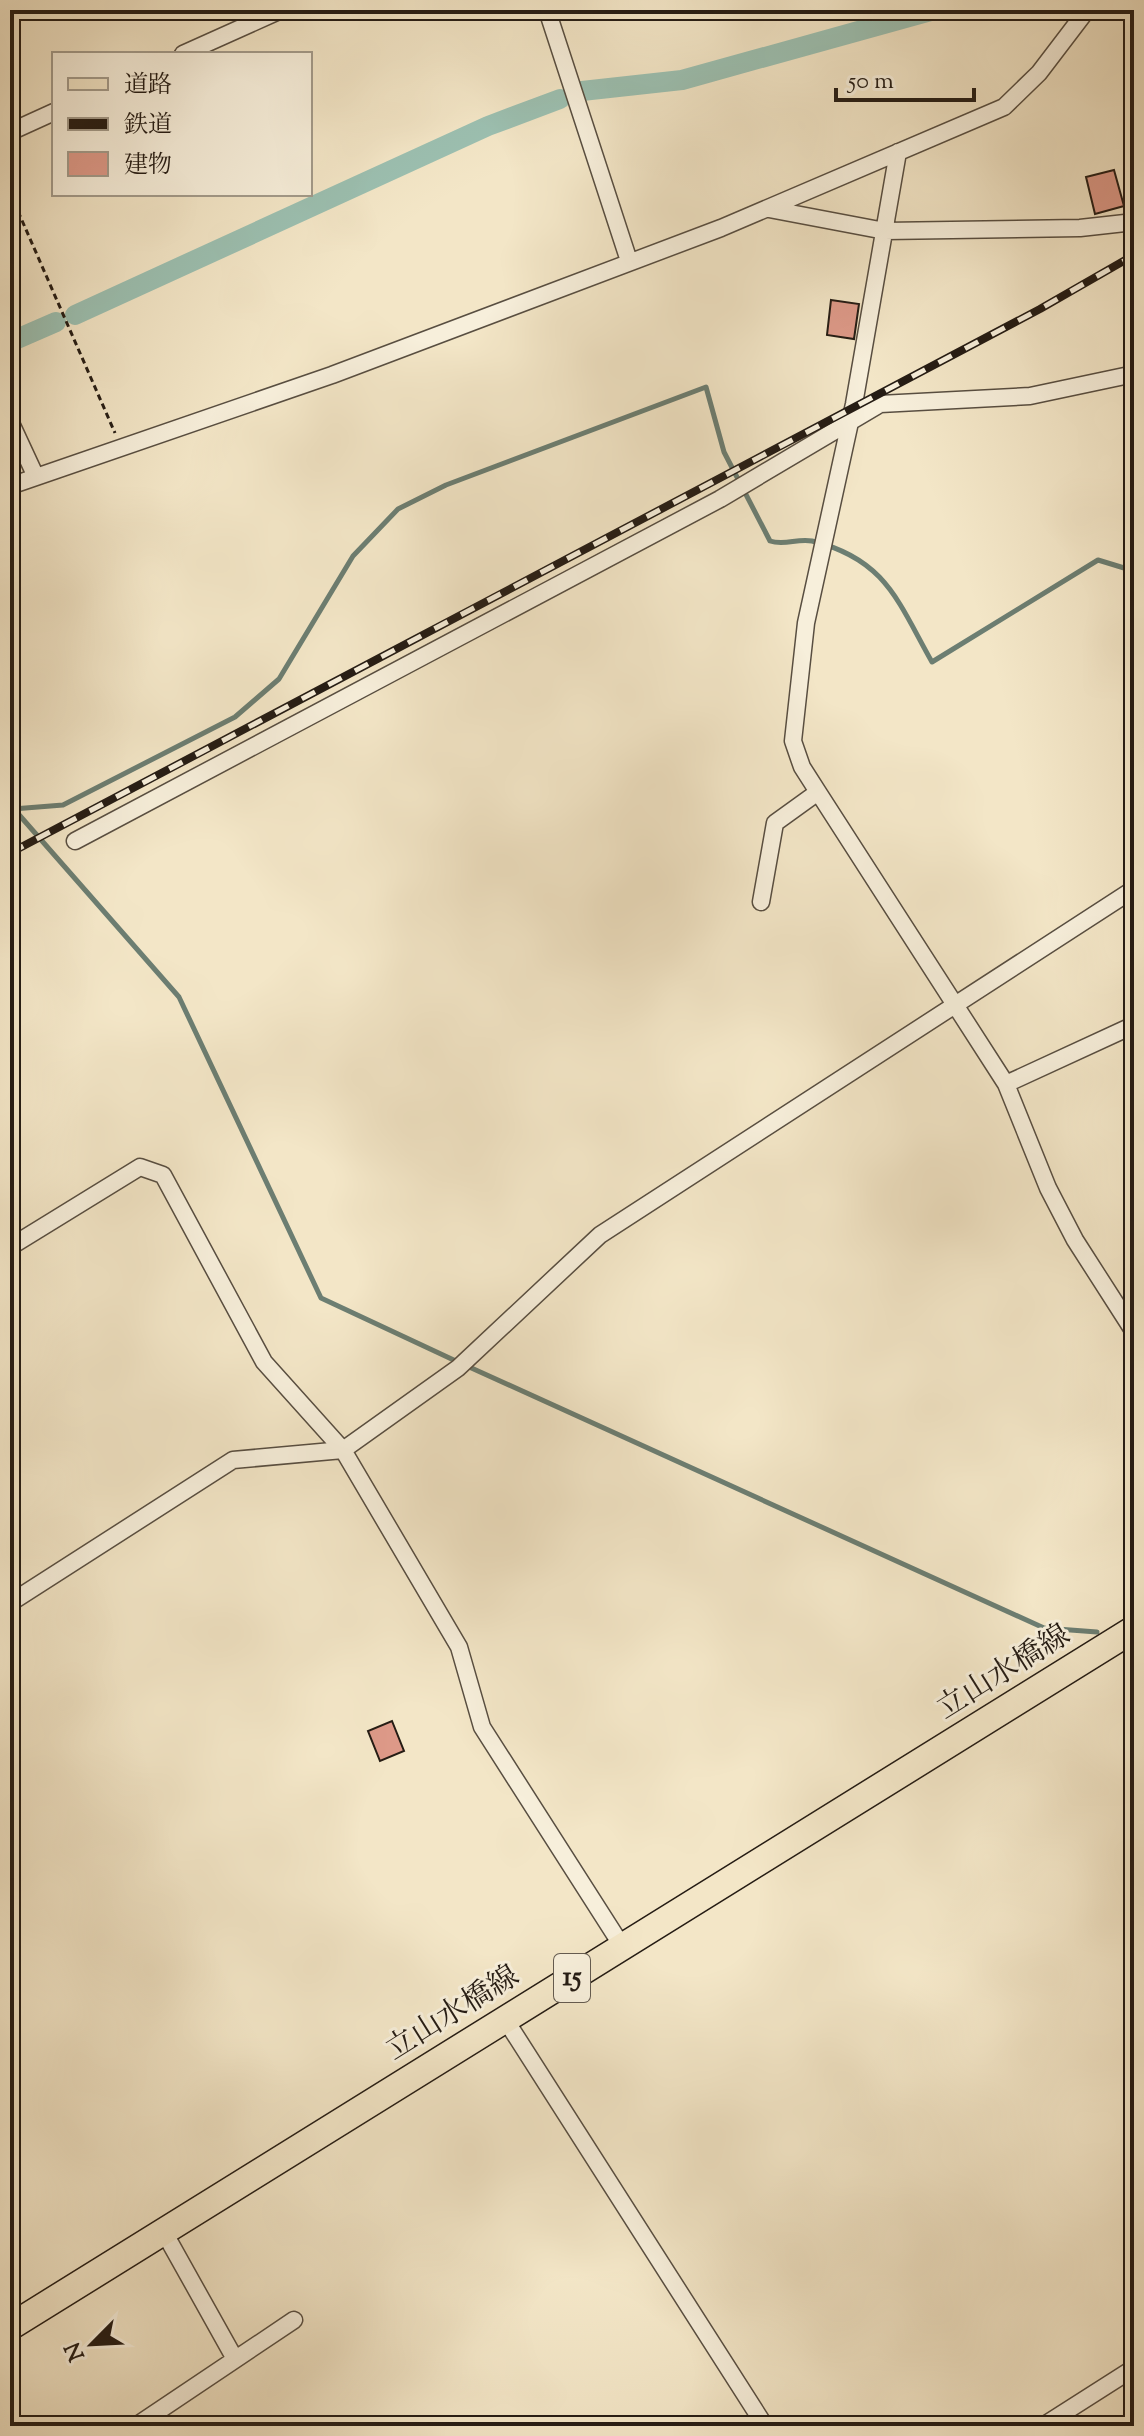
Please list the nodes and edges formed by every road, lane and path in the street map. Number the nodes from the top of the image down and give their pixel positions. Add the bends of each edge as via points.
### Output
1 (281, 10) edge
2 (547, 10) edge
3 (1087, 10) edge
4 (187, 52) edge
5 (52, 113) edge
6 (10, 132) edge
7 (898, 152) junction
8 (10, 193) edge
9 (769, 209) junction
10 (1134, 222) edge
11 (885, 231) junction
12 (629, 261) junction
13 (1134, 374) edge
14 (851, 418) junction
15 (10, 421) edge
16 (121, 448) junction
17 (36, 477) junction
18 (10, 486) edge
19 (818, 792) junction
20 (75, 841) dead end
21 (1134, 889) edge
22 (761, 902) dead end
23 (953, 1005) junction
24 (1134, 1025) edge
25 (1006, 1084) junction
26 (10, 1247) edge
27 (1134, 1332) edge
28 (343, 1450) junction
29 (10, 1603) edge
30 (1134, 1629) edge
31 (622, 1946) junction
32 (505, 2019) junction
33 (164, 2232) junction
34 (294, 2320) dead end
35 (10, 2327) edge
36 (235, 2359) junction
37 (1134, 2368) edge
38 (136, 2426) edge
39 (765, 2426) edge
40 (1043, 2426) edge

1 - 4 street
2 - 12 street
3 - 7 street via 1039,73 1004,107
5 - 6 street
7 - 9 street
7 - 11 street
8 - 16 path
9 - 11 street
9 - 12 street
10 - 11 street via 1080,228
11 - 14 street
12 - 16 street via 332,375
13 - 14 street via 1030,396 880,404
14 - 19 street via 806,623 793,741
14 - 20 street via 720,499
15 - 17 street
16 - 17 street
17 - 18 street
19 - 22 street via 775,823
19 - 23 street
21 - 23 street
23 - 25 street
23 - 28 street via 600,1235 458,1368
24 - 25 street
25 - 27 street via 1054,1201
26 - 28 street via 140,1167 163,1175 264,1362
28 - 29 street via 233,1460
28 - 31 street via 459,1647 482,1727
30 - 31 main road, 立山水橋線 / 15
31 - 32 main road, 立山水橋線 / 15
32 - 33 main road, 立山水橋線 / 15
32 - 39 street
33 - 35 main road, 立山水橋線 / 15
33 - 36 street
34 - 36 street
36 - 38 street
37 - 40 street

